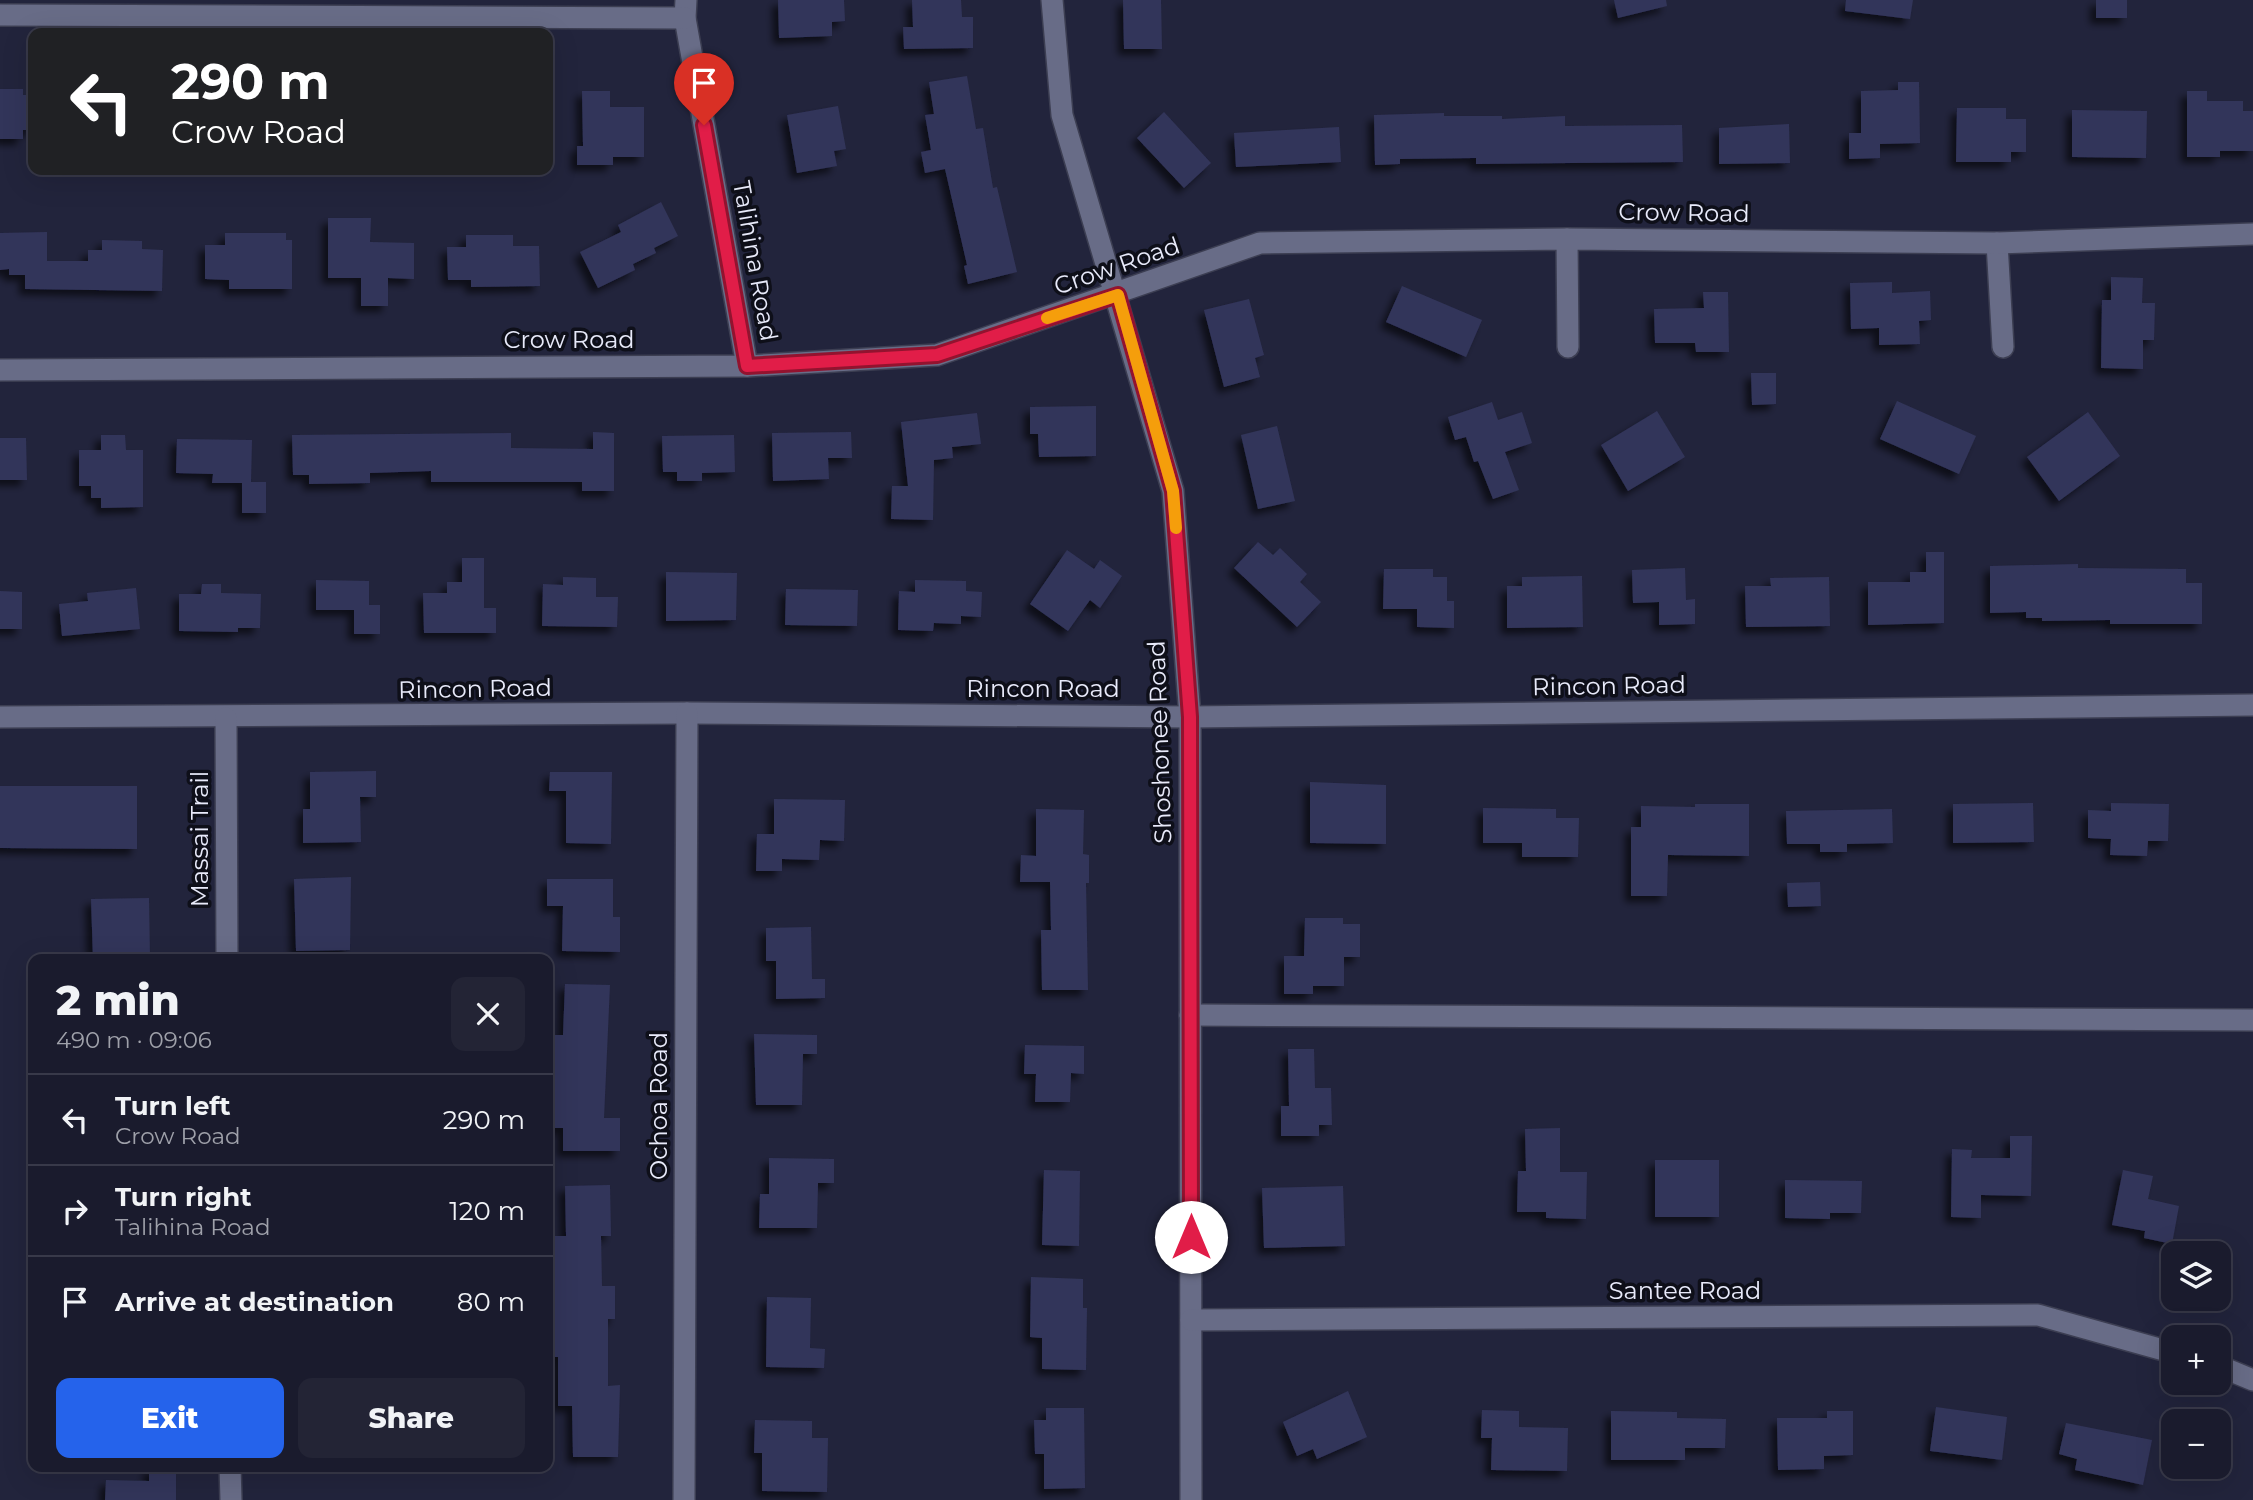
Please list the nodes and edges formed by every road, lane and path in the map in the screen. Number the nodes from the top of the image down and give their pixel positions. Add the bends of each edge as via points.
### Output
1 (1052, 0) edge
2 (685, 9) edge
3 (0, 15) edge
4 (2253, 234) edge
5 (1567, 239) junction
6 (1997, 243) junction
7 (1118, 295) junction
8 (1568, 347) dead end
9 (2003, 347) dead end
10 (747, 366) junction
11 (0, 370) edge
12 (2253, 705) edge
13 (687, 713) junction
14 (1190, 717) junction
15 (0, 718) edge
16 (226, 718) junction
17 (227, 954) edge
18 (1190, 1015) junction
19 (2253, 1020) edge
20 (1191, 1320) junction
21 (2161, 1349) edge
22 (2231, 1371) edge
23 (2253, 1380) edge
24 (230, 1472) edge
25 (231, 1500) edge
26 (684, 1500) edge
27 (1191, 1500) edge

1 - 7 street, Shoshonee Road via 1062,115
2 - 3 street
2 - 10 street, Talihina Road
4 - 6 street, Crow Road
5 - 6 street, Crow Road
5 - 7 street, Crow Road via 1260,243
5 - 8 street
6 - 9 street
7 - 10 street, Crow Road via 937,355
7 - 14 street, Shoshonee Road via 1173,491
10 - 11 street, Crow Road
12 - 14 street, Rincon Road
13 - 14 street, Rincon Road
13 - 16 street, Rincon Road
13 - 26 street, Ochoa Road
14 - 18 street, Shoshonee Road
15 - 16 street, Rincon Road
16 - 17 street, Massai Trail
18 - 19 street
18 - 20 street, Shoshonee Road
20 - 21 street, Santee Road via 2038,1315
20 - 27 street, Shoshonee Road
22 - 23 street
24 - 25 street

